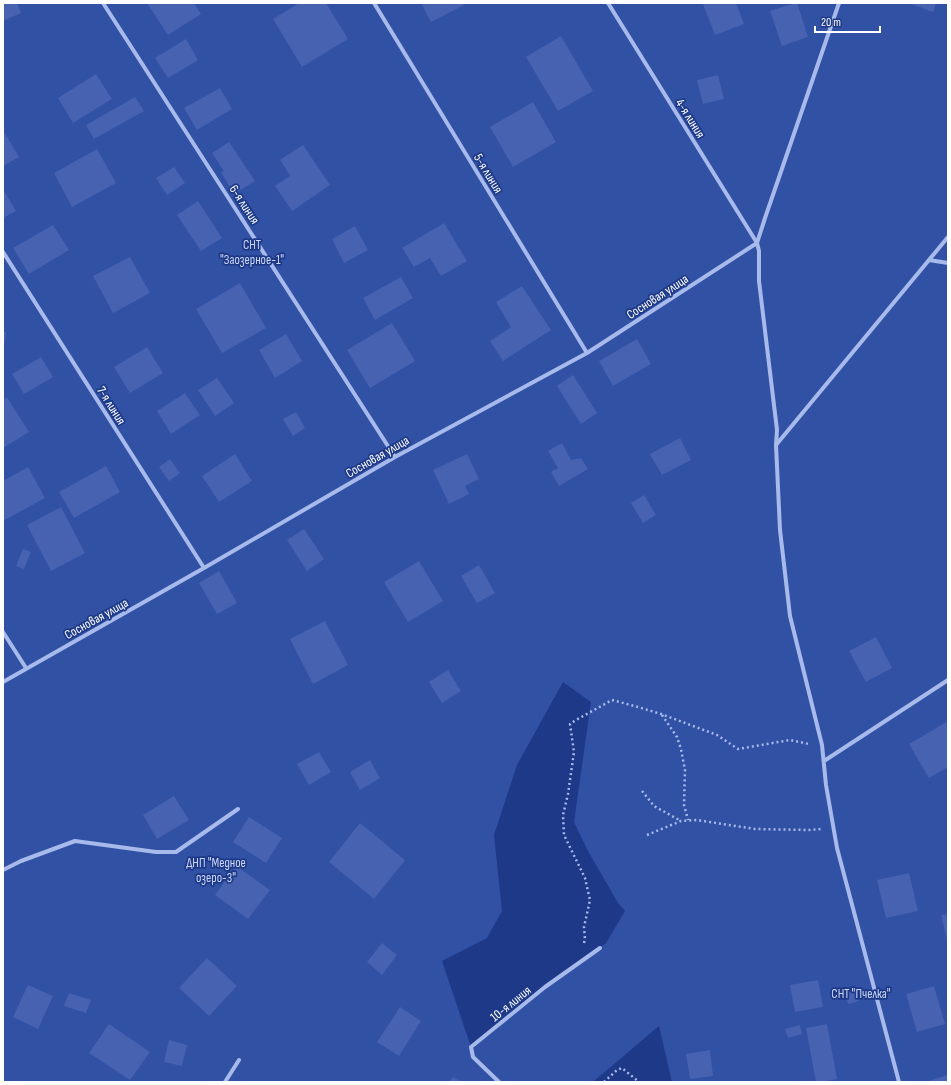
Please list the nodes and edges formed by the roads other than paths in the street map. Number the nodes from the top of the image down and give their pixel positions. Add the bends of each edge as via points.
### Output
1 (104, 3) edge
2 (374, 3) edge
3 (608, 3) edge
4 (839, 3) edge
5 (948, 237) edge
6 (757, 243) junction
7 (3, 252) edge
8 (929, 260) junction
9 (948, 263) edge
10 (586, 353) junction
11 (776, 445) junction
12 (394, 457) junction
13 (204, 568) junction
14 (3, 632) edge
15 (26, 668) junction
16 (948, 680) edge
17 (3, 682) edge
18 (824, 761) junction
19 (238, 808) dead end
20 (3, 870) edge
21 (600, 948) dead end
22 (239, 1060) dead end
23 (225, 1082) edge
24 (499, 1082) edge
25 (899, 1082) edge

1 - 12 street, 6-я линия
2 - 10 street, 5-я линия
3 - 6 street, 4-я линия
4 - 6 street
5 - 8 street
6 - 10 street, Сосновая улица
6 - 11 street via 759,281 777,430
7 - 13 street, 7-я линия
8 - 9 street
8 - 11 street
10 - 12 street, Сосновая улица
11 - 18 street via 780,530 790,616
12 - 13 street, Сосновая улица
13 - 15 street, Сосновая улица
14 - 15 street
15 - 17 street, Сосновая улица
16 - 18 street
18 - 25 street via 837,848
19 - 20 street via 176,852 156,852 75,841 21,860
21 - 24 street, 10-я линия via 545,987 471,1047 473,1057
22 - 23 street

